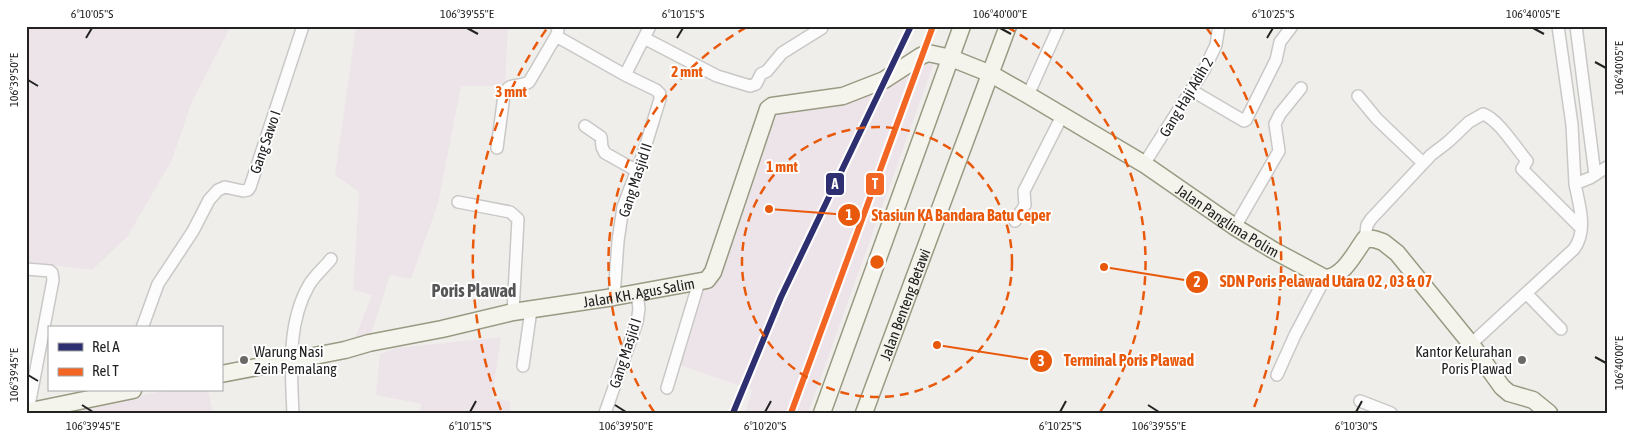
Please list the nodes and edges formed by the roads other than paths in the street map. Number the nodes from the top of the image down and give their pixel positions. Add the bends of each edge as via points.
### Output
1 (303, 26) edge
2 (650, 26) edge
3 (962, 26) edge
4 (1008, 26) edge
5 (1060, 26) edge
6 (1219, 26) edge
7 (1292, 26) edge
8 (1558, 26) edge
9 (1576, 26) edge
10 (822, 28) dead end
11 (556, 31) edge
12 (644, 38) junction
13 (956, 60) junction
14 (984, 72) junction
15 (625, 75) junction
16 (1301, 88) dead end
17 (1191, 90) junction
18 (1028, 95) junction
19 (1358, 96) dead end
20 (1062, 116) junction
21 (585, 126) dead end
22 (497, 148) dead end
23 (1423, 163) junction
24 (1144, 164) junction
25 (1607, 167) edge
26 (637, 171) junction
27 (1585, 180) junction
28 (458, 202) dead end
29 (1015, 221) dead end
30 (1235, 227) junction
31 (1581, 228) junction
32 (1365, 239) junction
33 (331, 259) dead end
34 (26, 269) edge
35 (1326, 278) junction
36 (699, 282) junction
37 (637, 292) junction
38 (1526, 293) junction
39 (614, 297) junction
40 (531, 310) junction
41 (513, 312) junction
42 (143, 326) edge
43 (1561, 329) dead end
44 (1471, 344) junction
45 (290, 360) junction
46 (523, 366) dead end
47 (222, 374) edge
48 (1277, 375) dead end
49 (667, 388) dead end
50 (121, 392) edge
51 (1360, 401) dead end
52 (27, 412) edge
53 (294, 413) edge
54 (605, 413) edge
55 (822, 413) edge
56 (864, 413) edge
57 (1390, 413) edge
58 (1548, 413) edge

1 - 42 street, Gang Sawo I via 250,187 243,191 225,187 209,200 158,284
2 - 12 street
3 - 13 street
4 - 14 street, Jalan Benteng Betawi
5 - 18 street
6 - 17 street, Gang Haji Adih 2 via 1216,46
7 - 17 street via 1280,42 1276,60 1246,120
8 - 27 street via 1572,125
9 - 27 street
10 - 12 street via 782,54 761,74 756,84 750,86 717,76
11 - 15 street
11 - 22 street via 529,82 507,89
12 - 15 street
13 - 14 street, Jalan Panglima Polim
13 - 36 street, Jalan KH. Agus Salim via 928,53 884,80 842,96 770,107 713,272 707,280
13 - 55 street
14 - 18 street, Jalan Panglima Polim
14 - 56 street, Jalan Benteng Betawi
15 - 26 street, Gang Masjid II via 660,94
16 - 30 street via 1277,119 1279,152
17 - 24 street, Gang Haji Adih 2
18 - 20 street, Jalan Panglima Polim
19 - 23 street
20 - 24 street, Jalan Panglima Polim
20 - 29 street via 1024,191 1024,208
21 - 26 street via 600,138 605,153
23 - 31 street via 1479,115 1488,116 1527,161 1522,169
23 - 32 street via 1371,218
24 - 30 street, Jalan Panglima Polim
25 - 27 street
26 - 39 street, Gang Masjid II via 624,206
27 - 31 street
28 - 41 street via 510,212 518,219
30 - 35 street, Jalan Panglima Polim
31 - 38 street via 1579,242 1574,249
32 - 35 street via 1341,272
32 - 44 street via 1383,242 1397,253
33 - 45 street via 313,279 301,302
34 - 52 street via 50,271 53,280
35 - 48 street
36 - 37 street, Jalan KH. Agus Salim
36 - 49 street
37 - 39 street, Jalan KH. Agus Salim
37 - 54 street, Gang Masjid I via 638,322
38 - 43 street
38 - 44 street
39 - 40 street, Jalan KH. Agus Salim
40 - 41 street, Jalan KH. Agus Salim
40 - 46 street
41 - 45 street, Jalan KH. Agus Salim
44 - 58 street via 1502,387 1509,393 1533,400
45 - 47 street, Jalan KH. Agus Salim
45 - 53 street
50 - 52 street
51 - 57 street

